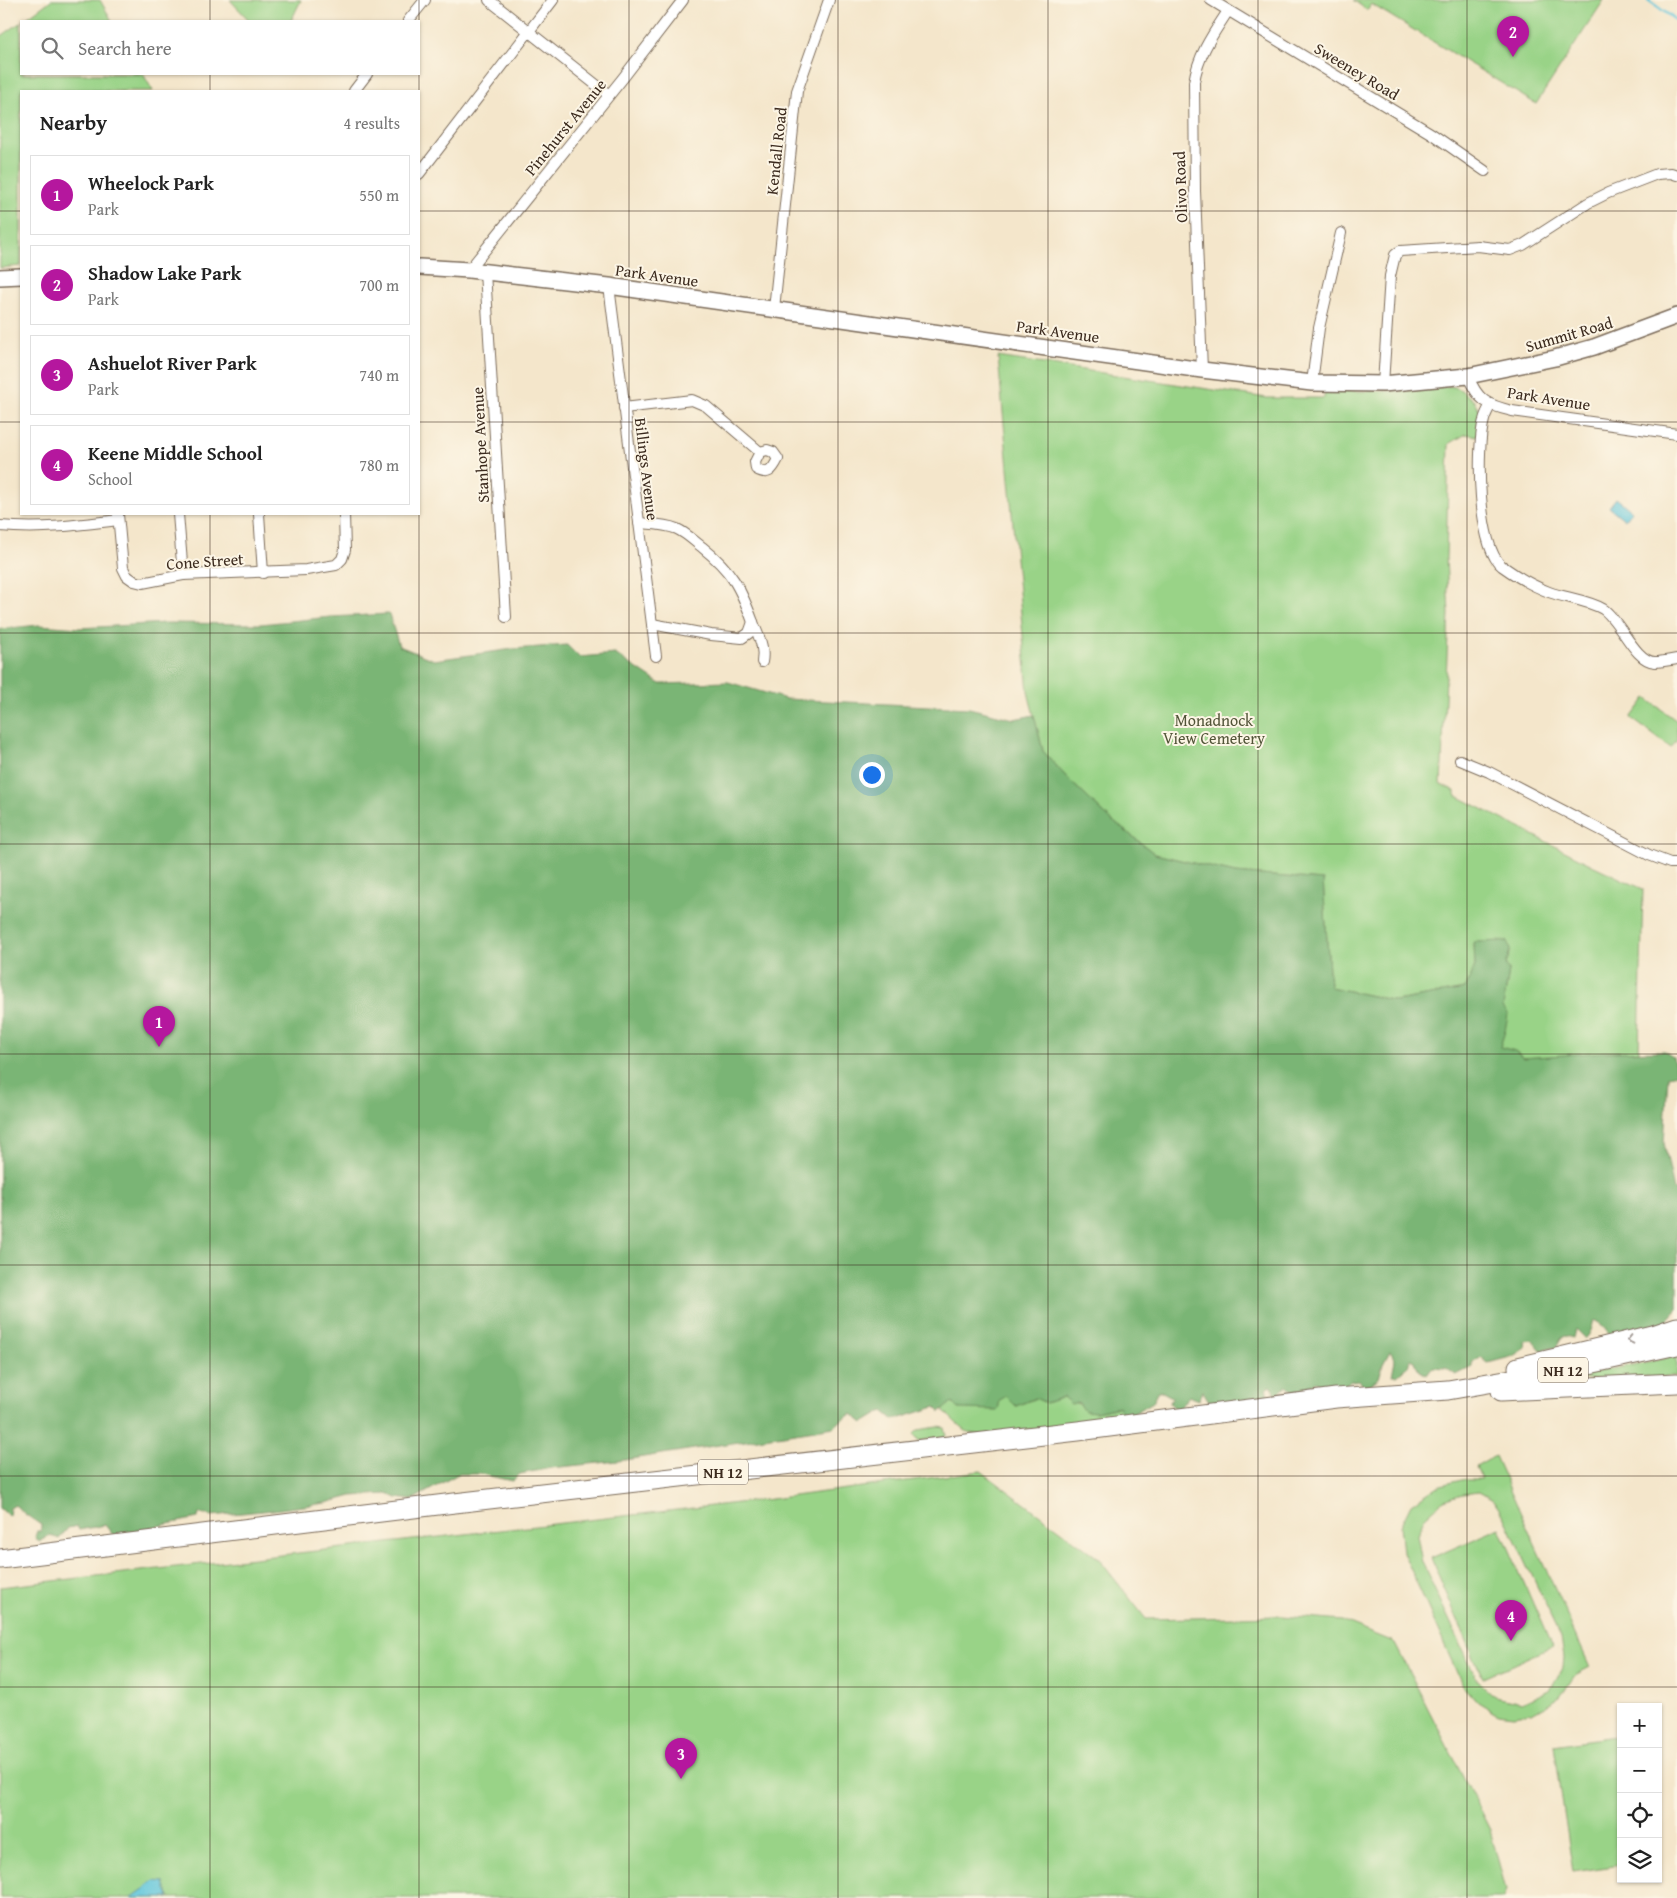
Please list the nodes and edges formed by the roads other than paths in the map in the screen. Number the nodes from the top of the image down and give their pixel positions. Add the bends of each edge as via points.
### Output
1 (425, 0) edge
2 (489, 0) edge
3 (553, 0) edge
4 (682, 0) edge
5 (829, 0) edge
6 (1211, 0) edge
7 (1228, 11) junction
8 (409, 20) edge
9 (529, 31) junction
10 (366, 75) edge
11 (355, 90) edge
12 (610, 95) junction
13 (1485, 171) dead end
14 (420, 173) edge
15 (1677, 175) edge
16 (1340, 233) dead end
17 (420, 267) edge
18 (469, 270) junction
19 (485, 272) junction
20 (20, 276) edge
21 (0, 277) edge
22 (609, 286) junction
23 (774, 310) junction
24 (1677, 316) edge
25 (1202, 370) junction
26 (1468, 376) junction
27 (1312, 382) junction
28 (1383, 384) junction
29 (1490, 406) junction
30 (624, 408) junction
31 (1677, 434) edge
32 (760, 452) dead end
33 (178, 515) edge
34 (259, 515) edge
35 (344, 515) edge
36 (118, 517) edge
37 (639, 523) junction
38 (0, 526) edge
39 (263, 573) junction
40 (183, 575) junction
41 (506, 617) dead end
42 (753, 622) junction
43 (652, 624) junction
44 (656, 656) dead end
45 (1677, 659) edge
46 (762, 662) dead end
47 (1460, 760) dead end
48 (1677, 863) edge
49 (1677, 1327) edge
50 (1677, 1345) edge
51 (1677, 1383) edge
52 (1448, 1390) junction
53 (0, 1559) edge

1 - 8 street
2 - 9 street
3 - 9 street
4 - 12 street, Pinehurst Avenue
5 - 23 street, Kendall Road via 798,91
6 - 7 street, Sweeney Road
7 - 13 street, Sweeney Road via 1432,134
7 - 25 street, Olivo Road via 1202,54 1194,82
9 - 12 street
9 - 14 street
10 - 11 street
12 - 18 street, Pinehurst Avenue
15 - 28 street via 1671,172 1657,174 1608,193 1510,250 1478,246 1400,251 1395,255 1390,276
16 - 27 street via 1319,328
17 - 18 street, Park Avenue
18 - 19 street, Park Avenue
19 - 22 street, Park Avenue
19 - 41 street, Stanhope Avenue
20 - 21 street
22 - 23 street, Park Avenue
22 - 30 street, Billings Avenue
23 - 25 street, Park Avenue
24 - 26 street, Summit Road via 1594,347
25 - 27 street, Park Avenue
26 - 28 street, Park Avenue
26 - 29 street, Park Avenue via 1481,399
27 - 28 street, Park Avenue
29 - 31 street, Park Avenue
29 - 45 street via 1484,420 1480,499 1495,560 1549,592 1601,608 1610,614 1648,661
30 - 32 street via 692,400 706,406
30 - 37 street, Billings Avenue
33 - 40 street
34 - 39 street
35 - 39 street, Cone Street via 345,550 336,565
36 - 38 street via 53,527
36 - 40 street, Cone Street via 123,568 127,576 142,583
37 - 42 street via 677,529 713,556 728,570 738,586
37 - 43 street, Billings Avenue
39 - 40 street, Cone Street
42 - 43 street via 749,633 742,638
42 - 46 street via 761,640
43 - 44 street, Billings Avenue
47 - 48 street via 1648,855
49 -> 52 highway via 1537,1362
50 - 52 highway, NH 12
51 - 52 highway via 1508,1391
52 - 53 highway, NH 12 via 1336,1398

